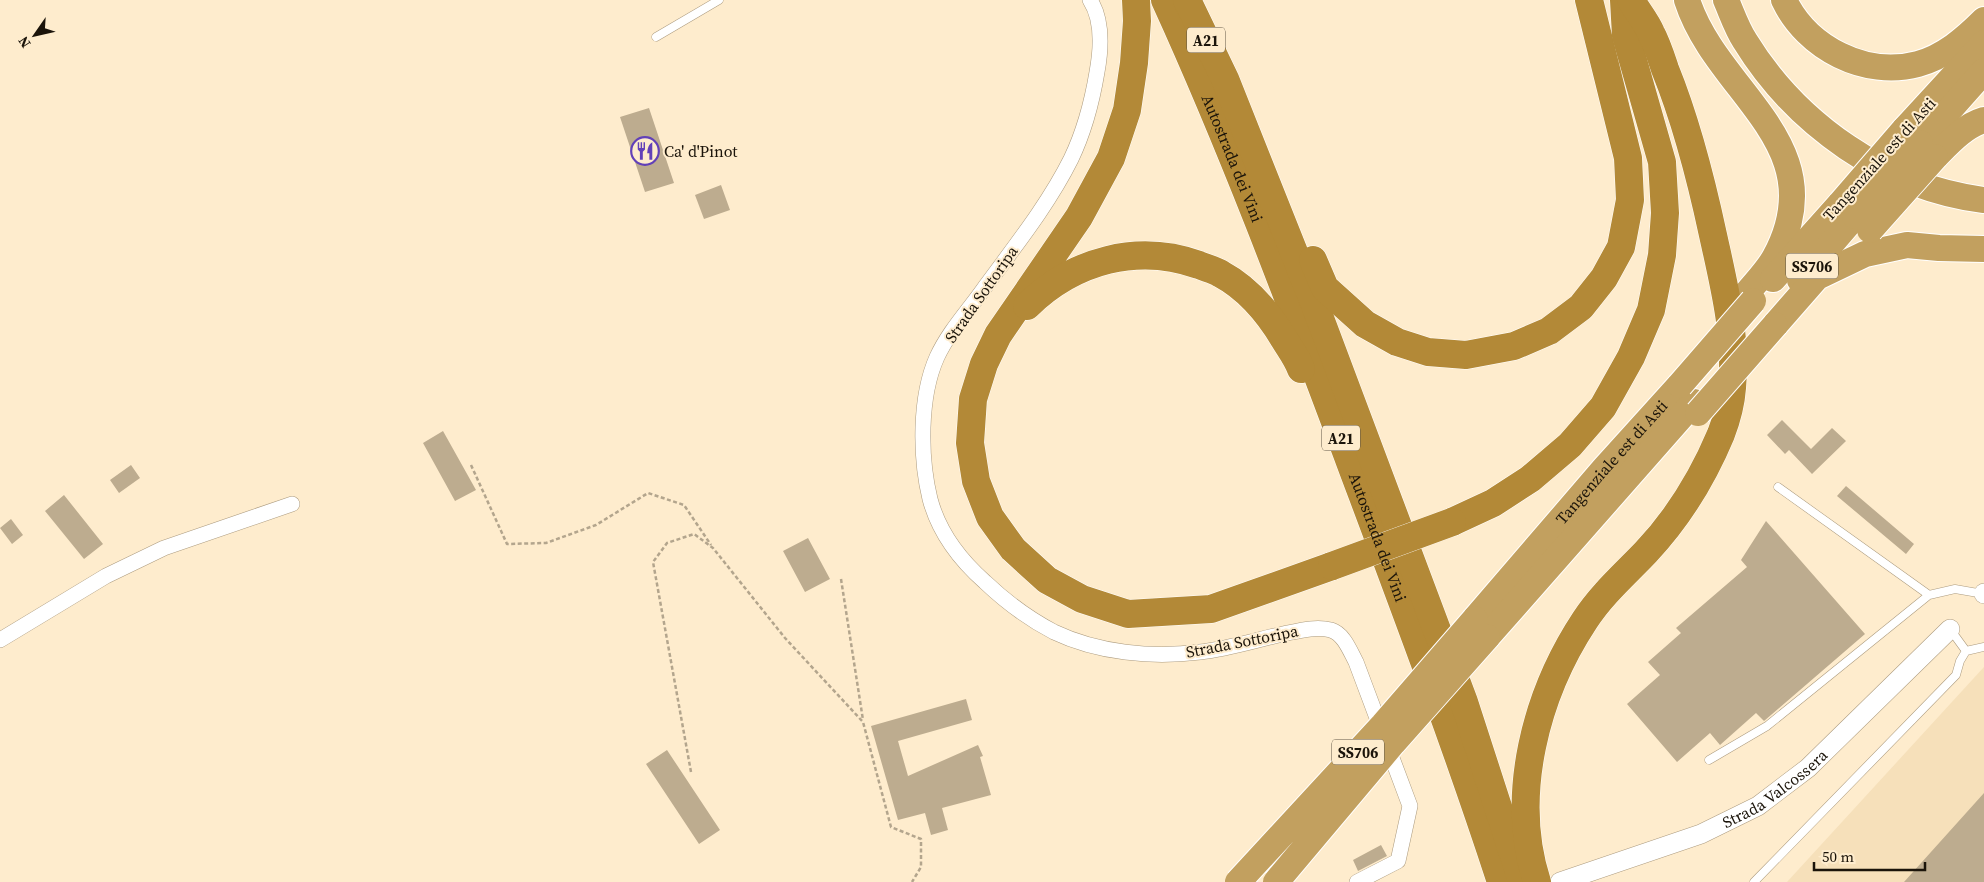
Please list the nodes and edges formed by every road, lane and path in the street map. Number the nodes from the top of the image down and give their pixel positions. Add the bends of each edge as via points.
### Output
1 (719, 0) edge
2 (1090, 0) edge
3 (1136, 0) edge
4 (1165, 0) edge
5 (1187, 0) edge
6 (1588, 0) edge
7 (1593, 0) edge
8 (1624, 0) edge
9 (1631, 0) edge
10 (1687, 0) edge
11 (1726, 0) edge
12 (1784, 0) edge
13 (1984, 20) edge
14 (656, 37) dead end
15 (1984, 43) edge
16 (1984, 71) edge
17 (1224, 79) junction
18 (1644, 99) junction
19 (1984, 120) edge
20 (1920, 143) junction
21 (1984, 200) edge
22 (1855, 216) junction
23 (1984, 249) edge
24 (1817, 277) junction
25 (1761, 309) junction
26 (998, 335) junction
27 (471, 465) dead end
28 (1778, 487) dead end
29 (292, 504) dead end
30 (713, 548) junction
31 (841, 579) dead end
32 (1984, 594) edge
33 (1929, 595) junction
34 (1481, 628) junction
35 (1950, 630) joint
36 (1416, 638) junction
37 (0, 640) edge
38 (1984, 647) edge
39 (1966, 651) junction
40 (863, 722) junction
41 (1709, 760) dead end
42 (691, 772) dead end
43 (912, 882) edge
44 (1238, 882) edge
45 (1276, 882) edge
46 (1357, 882) edge
47 (1501, 882) edge
48 (1523, 882) edge
49 (1537, 882) edge
50 (1560, 882) edge
51 (1754, 882) edge

1 - 14 lane
2 - 46 street, Strada Sottoripa via 1098,24 1100,56 1087,118 1071,158 1040,211 952,331 937,359 928,388 923,434 925,474 931,501 942,531 963,562 1022,612 1054,632 1093,645 1159,655 1202,652 1308,629 1332,630 1347,643 1410,806 1398,861
3 - 26 highway via 1134,63 1128,100 1111,158 1079,217
4 - 36 highway, Autostrada dei Vini / A21 via 1205,88 1291,305
5 - 17 highway, Autostrada dei Vini / A21
6 - 17 highway via 1628,158 1630,200 1621,247 1604,278 1581,307 1549,331 1514,346 1466,356 1428,352 1397,342 1365,324 1325,288 1278,183
7 - 18 highway
8 - 18 highway via 1626,36
9 - 49 highway via 1651,32 1673,88 1699,171 1726,295 1732,342 1732,389 1722,432 1701,476 1675,518 1585,619 1544,702 1526,789 1528,832
10 - 25 highway via 1712,52 1767,122 1782,148 1792,177 1792,204 1786,231 1774,258
11 - 21 highway via 1744,40 1770,78 1801,111 1841,144 1889,172 1931,188
12 - 13 highway via 1790,13 1808,34 1833,53 1884,68 1918,64 1946,52
15 - 20 highway, Tangenziale est di Asti / SS706
16 - 20 highway, Tangenziale est di Asti / SS706
17 - 48 highway, Autostrada dei Vini / A21 via 1315,305 1464,702
18 - 26 highway, bridge via 1662,162 1662,255 1651,310 1631,357 1603,407 1570,445 1530,479 1493,503 1452,522 1332,566 1211,610 1170,613 1128,614 1082,599 1047,580 1013,549 990,517 976,481 970,443 973,399
19 - 20 highway via 1974,122 1954,137
20 - 22 highway, Tangenziale est di Asti / SS706, bridge
20 - 22 highway, bridge
22 - 24 highway
22 - 25 highway, Tangenziale est di Asti / SS706
23 - 24 highway via 1907,245 1865,254
24 - 25 highway
25 - 34 highway, Tangenziale est di Asti / SS706
26 - 36 highway via 1034,299 1071,274 1106,259 1144,254 1182,259 1221,274 1247,294 1274,322 1299,363 1391,607
27 - 30 path via 506,544 546,543 596,525 648,493 684,505
28 - 33 lane
29 - 37 street via 164,548 106,576
30 - 40 path via 785,638
30 - 42 path via 694,534 668,543 653,562
31 - 40 path
32 - 33 lane via 1955,588
33 - 41 lane via 1768,726
34 - 44 highway, Tangenziale est di Asti / SS706, bridge via 1383,725
34 - 45 highway, Tangenziale est di Asti / SS706, bridge via 1393,743
35 - 39 lane
35 - 50 street, Strada Valcossera via 1808,768 1758,806 1701,834
36 - 47 highway, Autostrada dei Vini / A21
38 - 39 lane
39 - 51 lane via 1956,676
40 - 43 path via 891,827 921,839 921,868

